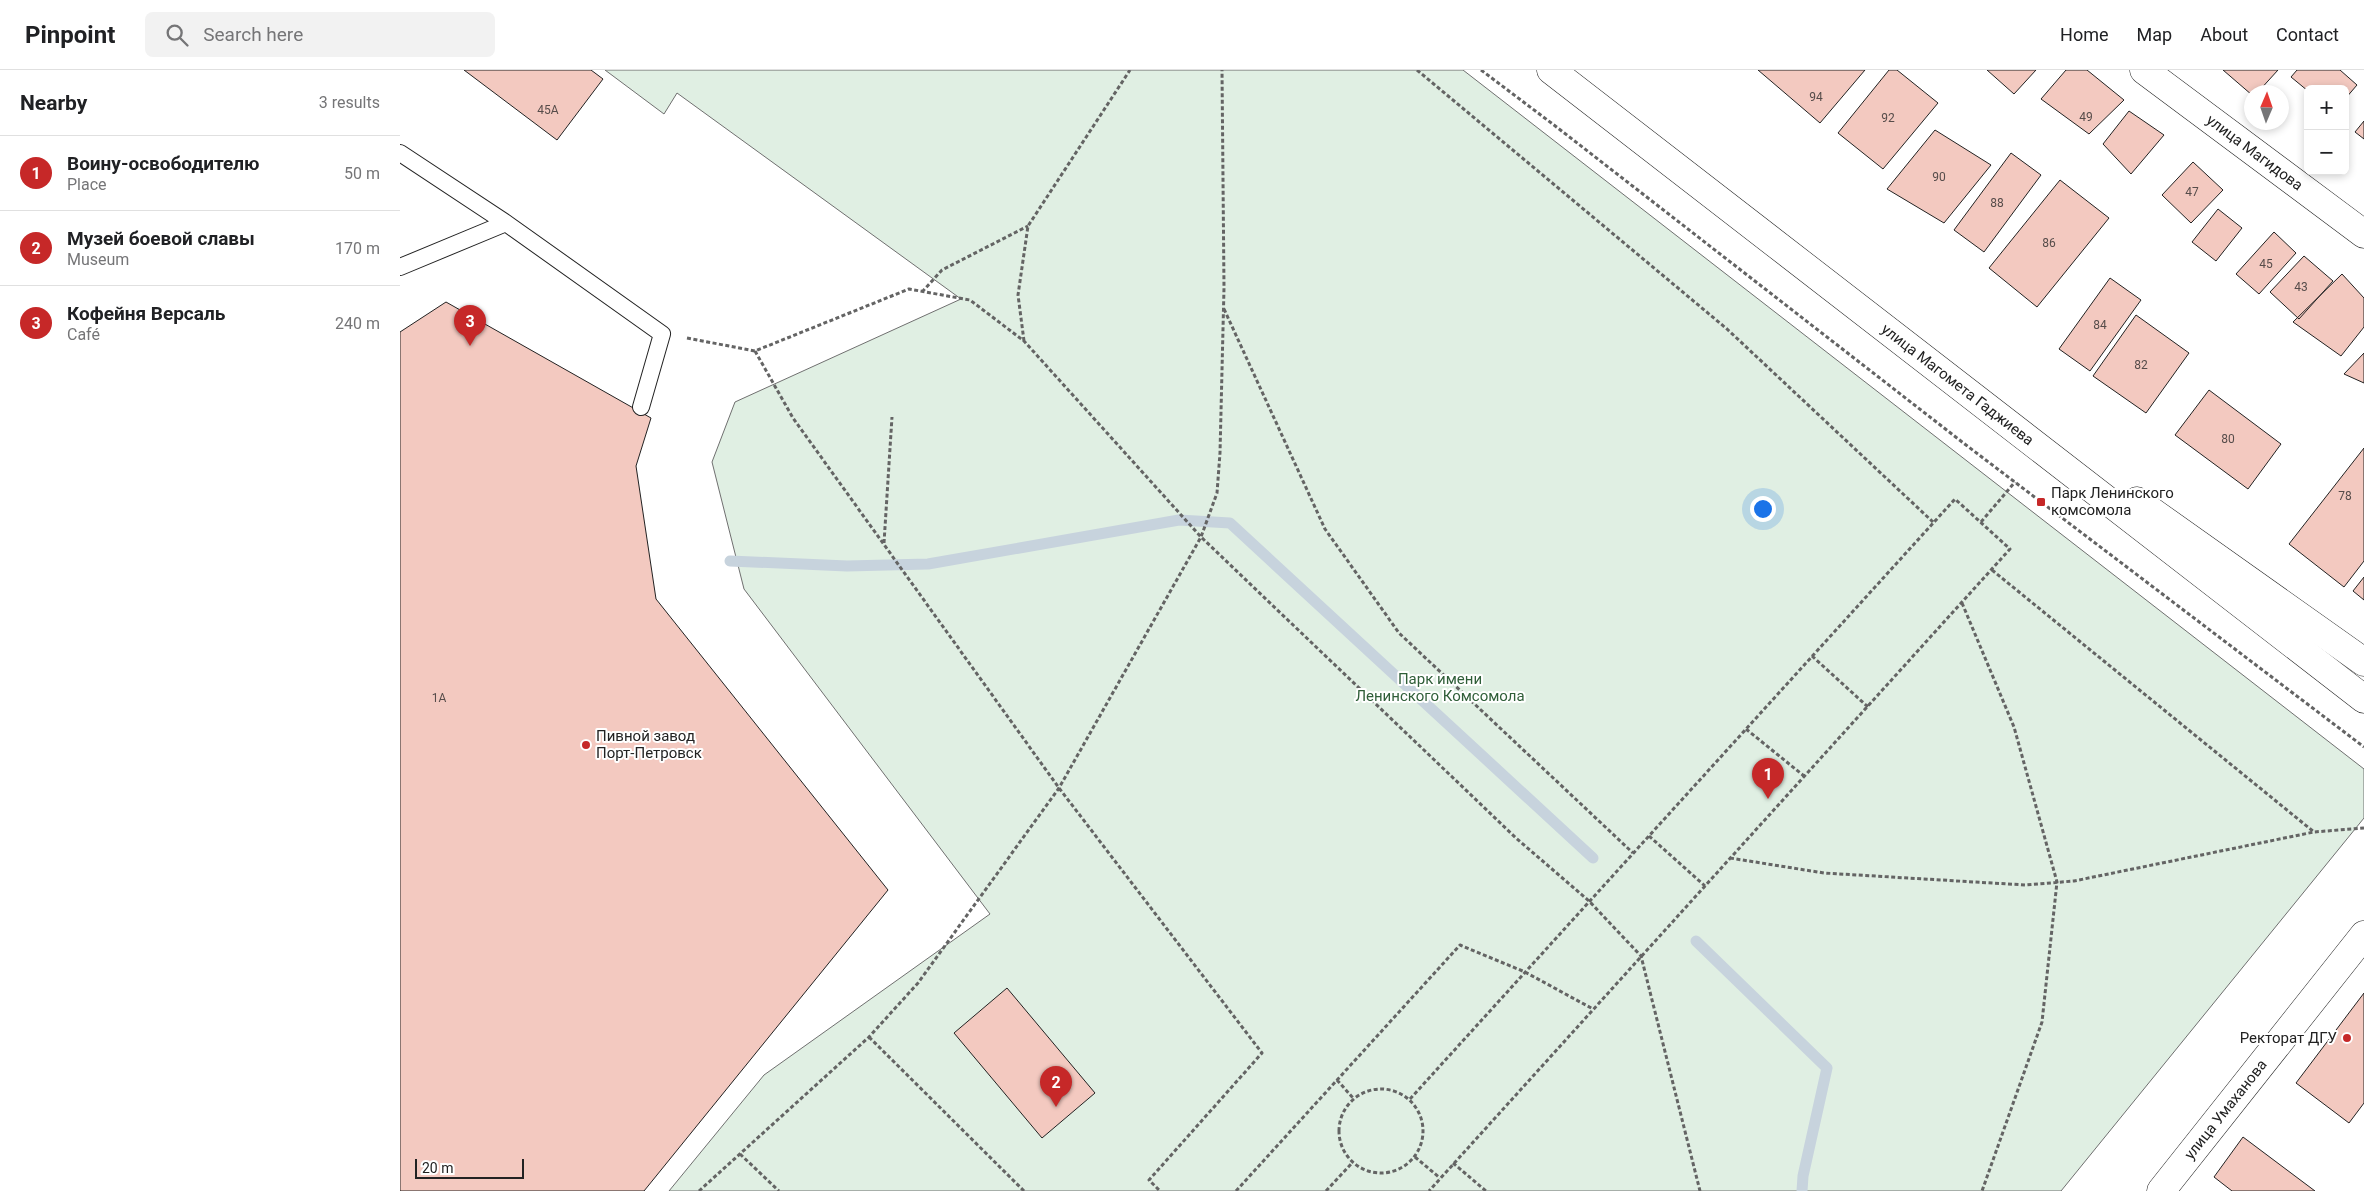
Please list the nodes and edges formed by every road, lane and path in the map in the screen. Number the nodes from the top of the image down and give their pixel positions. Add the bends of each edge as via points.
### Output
1 (1130, 70) edge
2 (1222, 70) edge
3 (1417, 70) edge
4 (1481, 70) edge
5 (1551, 70) edge
6 (1564, 70) edge
7 (2144, 70) edge
8 (400, 152) edge
9 (506, 223) junction
10 (1028, 226) junction
11 (2364, 234) edge
12 (400, 267) edge
13 (922, 292) junction
14 (1223, 306) junction
15 (662, 334) junction
16 (1024, 342) junction
17 (755, 351) junction
18 (641, 407) dead end
19 (892, 417) dead end
20 (2016, 482) junction
21 (1933, 522) junction
22 (1981, 522) junction
23 (1201, 537) junction
24 (884, 545) junction
25 (1992, 570) junction
26 (1962, 603) junction
27 (1812, 656) junction
28 (2364, 662) edge
29 (2364, 698) edge
30 (1868, 707) junction
31 (1746, 729) junction
32 (2364, 747) edge
33 (1804, 776) junction
34 (1059, 788) junction
35 (2364, 828) edge
36 (2314, 832) junction
37 (1649, 836) junction
38 (1633, 853) junction
39 (1730, 858) junction
40 (2057, 882) junction
41 (1704, 886) junction
42 (1589, 901) junction
43 (2364, 935) edge
44 (1641, 956) junction
45 (1525, 972) junction
46 (1593, 1009) junction
47 (869, 1037) junction
48 (1337, 1080) junction
49 (1354, 1098) junction
50 (1410, 1099) junction
51 (740, 1154) junction
52 (1416, 1156) junction
53 (1352, 1163) junction
54 (1453, 1163) junction
55 (1440, 1178) junction
56 (699, 1191) edge
57 (779, 1191) edge
58 (1024, 1191) edge
59 (1160, 1191) edge
60 (1236, 1191) edge
61 (1326, 1191) edge
62 (1429, 1191) edge
63 (1486, 1191) edge
64 (1700, 1191) edge
65 (1982, 1191) edge
66 (2161, 1191) edge

1 - 10 path
2 - 14 path
3 - 21 path via 1727,329
4 - 20 path
5 - 29 main road, улица Магомета Гаджиева
6 - 28 main road, улица Магомета Гаджиева via 1996,402
7 - 11 main road, улица Магидова
8 - 9 lane
9 - 12 lane
9 - 15 lane
10 - 13 path via 942,270
10 - 16 path via 1018,295
13 - 16 path via 970,300
13 - 17 path via 909,289
14 - 23 path via 1217,493
14 - 38 path via 1325,529 1399,633
15 - 17 path
15 - 18 lane
16 - 23 path
17 - 24 path via 793,418
19 - 24 path
20 - 22 path
20 - 32 path
21 - 22 path via 1955,499
21 - 27 path
22 - 25 path via 2010,549
23 - 34 path
23 - 42 path via 1516,838
24 - 34 path
25 - 26 path
25 - 36 path
26 - 30 path
26 - 40 path via 2014,727
27 - 30 path
27 - 31 path
30 - 33 path
31 - 33 path
31 - 37 path
33 - 39 path
34 - 47 path via 918,983
34 - 59 path via 1262,1053 1149,1180
35 - 36 path
36 - 40 path
37 - 38 path
37 - 41 path
38 - 42 path
39 - 40 path via 1824,873 2025,885
39 - 41 path
40 - 65 path via 2042,1022
41 - 44 path
42 - 44 path
42 - 45 path
43 - 66 main road, улица Умаханова
44 - 46 path
44 - 64 path
45 - 46 path
45 - 48 path via 1460,944
45 - 50 path
46 - 54 path
47 - 51 path
47 - 58 path
48 - 49 path
48 - 60 path
49 - 50 path via 1372,1089 1392,1089
49 - 53 path via 1342,1112 1338,1130 1341,1147
50 - 52 path via 1424,1127 1423,1142
51 - 56 path
51 - 57 path
52 - 53 path via 1402,1169 1385,1174 1367,1172
52 - 55 path
53 - 61 path
54 - 55 path
54 - 63 path
55 - 62 path

